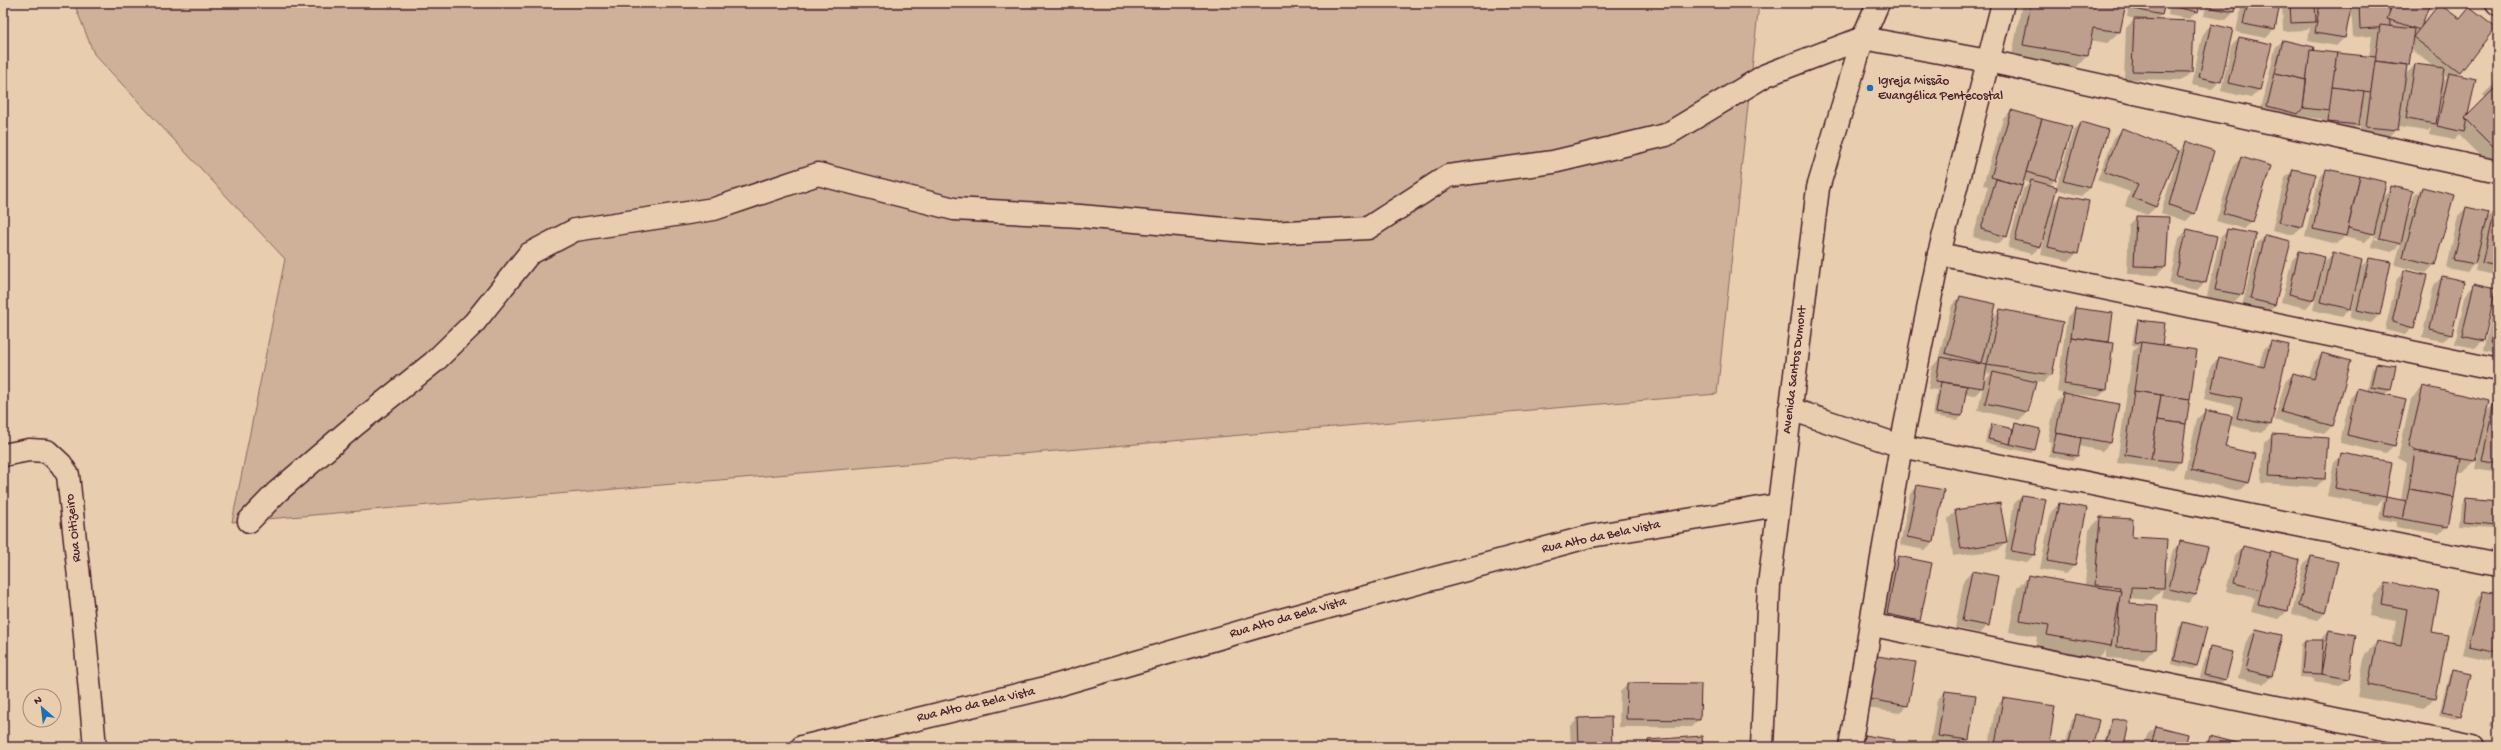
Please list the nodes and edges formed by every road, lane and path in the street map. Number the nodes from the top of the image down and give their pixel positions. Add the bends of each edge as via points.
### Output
1 (1878, 3) edge
2 (2003, 3) edge
3 (1863, 38) junction
4 (1988, 61) junction
5 (2498, 172) edge
6 (1939, 254) junction
7 (2498, 370) edge
8 (1790, 409) junction
9 (1901, 446) junction
10 (3, 455) edge
11 (1778, 504) junction
12 (249, 521) dead end
13 (2498, 565) edge
14 (1872, 625) junction
15 (95, 747) edge
16 (802, 747) edge
17 (1762, 747) edge
18 (1850, 747) edge
19 (2472, 747) edge

1 - 3 street, Avenida Santos Dumont
2 - 4 street
3 - 4 street
3 - 8 street, Avenida Santos Dumont via 1818,188
3 - 12 street via 1766,75 1666,135 1553,162 1448,176 1368,228 1268,233 1080,216 954,209 818,174 714,209 575,230 530,254 474,323 434,362 277,492
4 - 5 street
4 - 6 street
6 - 7 street
6 - 9 street
8 - 9 street
8 - 11 street, Avenida Santos Dumont
9 - 13 street
9 - 14 street
10 - 15 street, Rua Oitizeiro via 29,450 47,451 68,475
11 - 16 street, Rua Alto da Bela Vista via 1591,536 1281,620 1054,686
11 - 17 street, Avenida Santos Dumont via 1769,585
14 - 18 street
14 - 19 street

